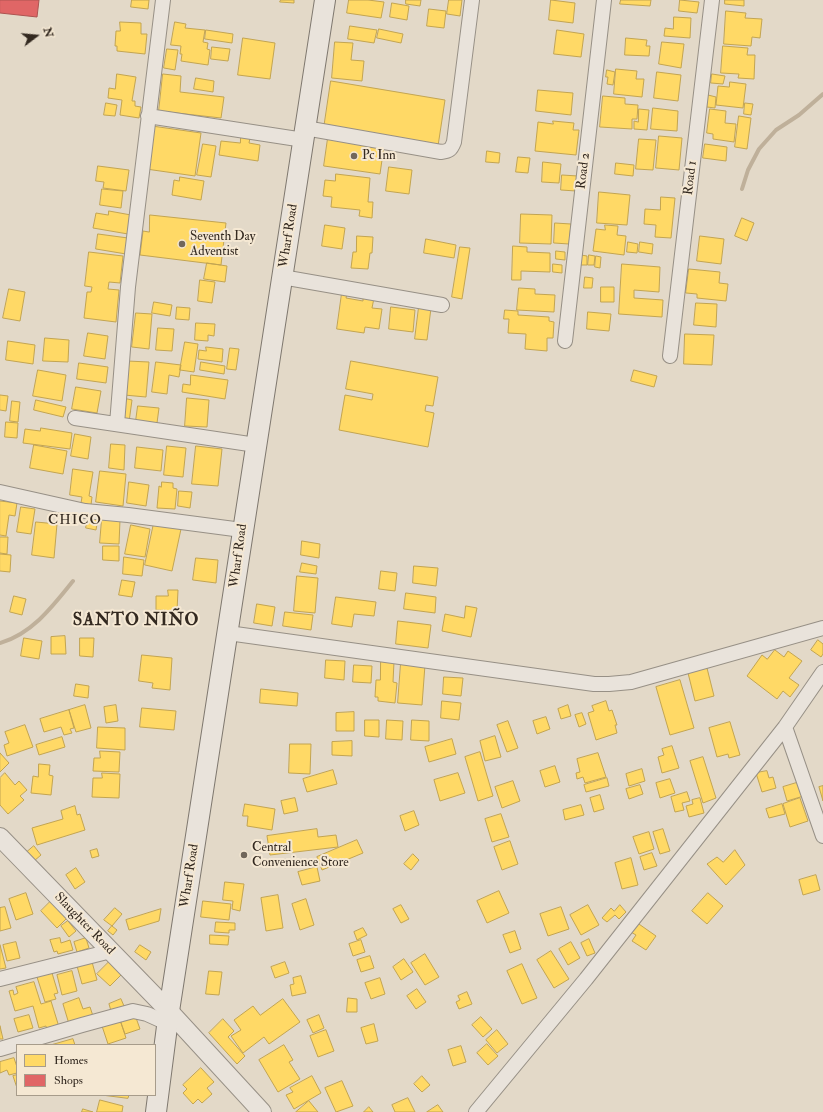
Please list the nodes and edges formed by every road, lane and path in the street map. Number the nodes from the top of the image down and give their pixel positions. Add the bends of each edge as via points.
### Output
1 (163, 0) edge
2 (325, 0) edge
3 (472, 0) edge
4 (604, 0) edge
5 (712, 0) edge
6 (148, 116) junction
7 (305, 134) junction
8 (282, 277) junction
9 (442, 305) dead end
10 (565, 341) dead end
11 (670, 356) dead end
12 (75, 418) dead end
13 (117, 424) junction
14 (256, 445) junction
15 (0, 492) edge
16 (242, 530) junction
17 (823, 628) edge
18 (228, 633) junction
19 (823, 672) edge
20 (785, 727) junction
21 (820, 819) edge
22 (823, 836) edge
23 (0, 837) edge
24 (111, 951) junction
25 (0, 979) edge
26 (168, 1017) junction
27 (16, 1044) edge
28 (17, 1044) edge
29 (0, 1049) edge
30 (156, 1112) edge
31 (262, 1112) edge
32 (476, 1112) edge

1 - 6 street
2 - 7 main road, Wharf Road
3 - 7 street via 451,149 441,152
4 - 10 street, Road 2
5 - 11 street, Road 1
6 - 7 street
6 - 13 street via 128,287
7 - 8 main road, Wharf Road
8 - 9 street
8 - 14 main road, Wharf Road
12 - 13 street
13 - 14 street
14 - 16 main road, Wharf Road
15 - 16 street via 85,511
16 - 18 main road, Wharf Road
17 - 18 street via 631,682 609,684
18 - 26 main road, Wharf Road
19 - 20 street
20 - 21 street
20 - 32 street via 586,979
21 - 22 street
23 - 24 street, Slaughter Road
24 - 25 street
24 - 26 street, Slaughter Road
26 - 28 street via 133,1012
26 - 30 main road, Wharf Road
26 - 31 street, Slaughter Road
27 - 29 street

